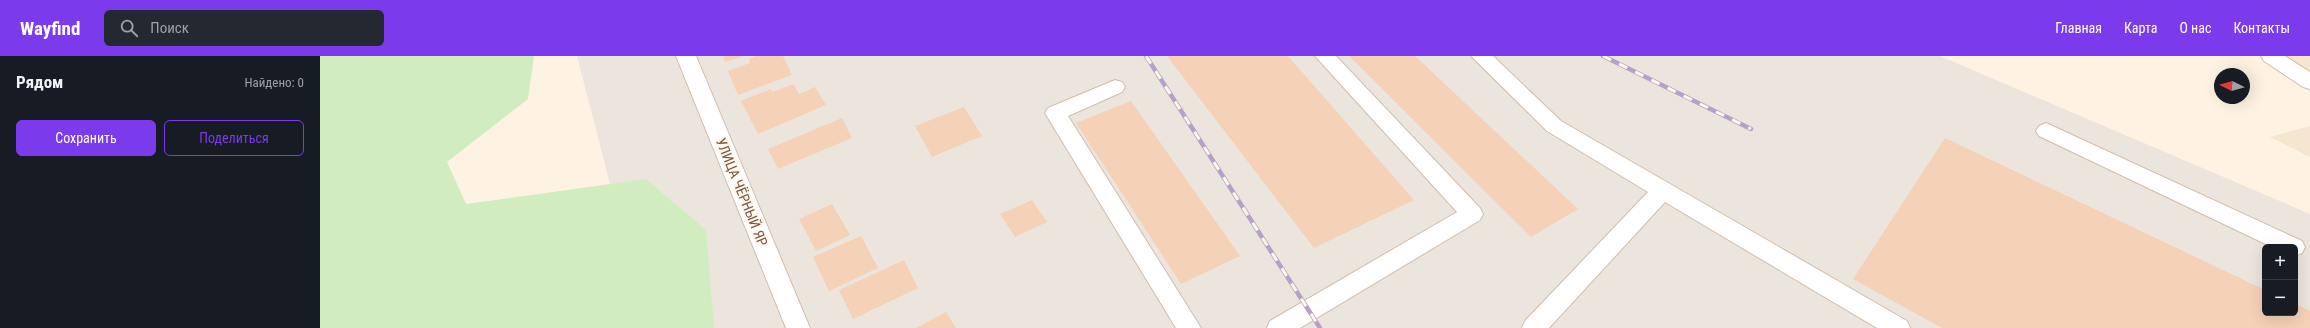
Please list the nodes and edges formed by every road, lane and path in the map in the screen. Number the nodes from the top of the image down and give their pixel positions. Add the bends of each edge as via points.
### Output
1 (686, 56) edge
2 (1325, 56) edge
3 (1481, 56) edge
4 (2271, 56) edge
5 (2310, 82) edge
6 (1114, 87) dead end
7 (2046, 131) dead end
8 (1663, 190) junction
9 (2288, 244) edge
10 (2298, 249) edge
11 (2310, 255) edge
12 (1288, 326) edge
13 (798, 328) edge
14 (1189, 328) edge
15 (1534, 328) edge
16 (1898, 328) edge

1 - 13 street, УЛИЦА ЧЁРНЫЙ ЯР
2 - 12 street via 1472,214
3 - 8 street via 1554,126
4 - 5 street
6 - 14 street via 1055,113
7 - 9 street
8 - 15 street
8 - 16 street
10 - 11 street

